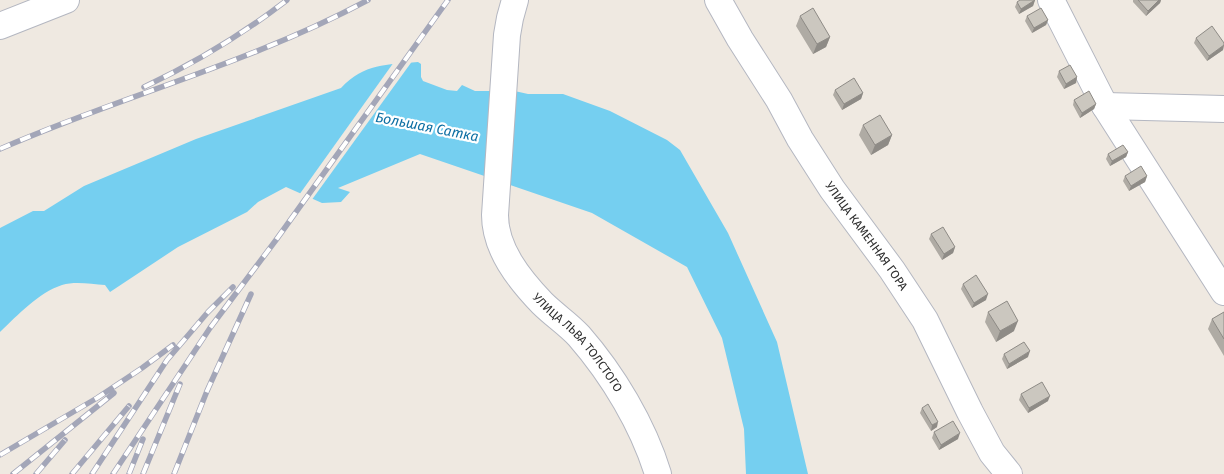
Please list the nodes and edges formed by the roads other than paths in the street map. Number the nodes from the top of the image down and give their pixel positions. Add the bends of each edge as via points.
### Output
1 (66, 0) edge
2 (515, 0) edge
3 (718, 0) edge
4 (1051, 0) edge
5 (0, 26) edge
6 (1105, 106) junction
7 (1224, 110) edge
8 (1224, 292) edge
9 (658, 474) edge
10 (1009, 474) edge

1 - 5 street
2 - 9 street, УЛИЦА ЛЬВА ТОЛСТОГО via 507,35 497,237 508,260 538,299 579,336 604,370 638,421
3 - 10 street, УЛИЦА КАМЕННАЯ ГОРА via 832,189 926,320 992,453
4 - 6 street
6 - 7 street
6 - 8 street

